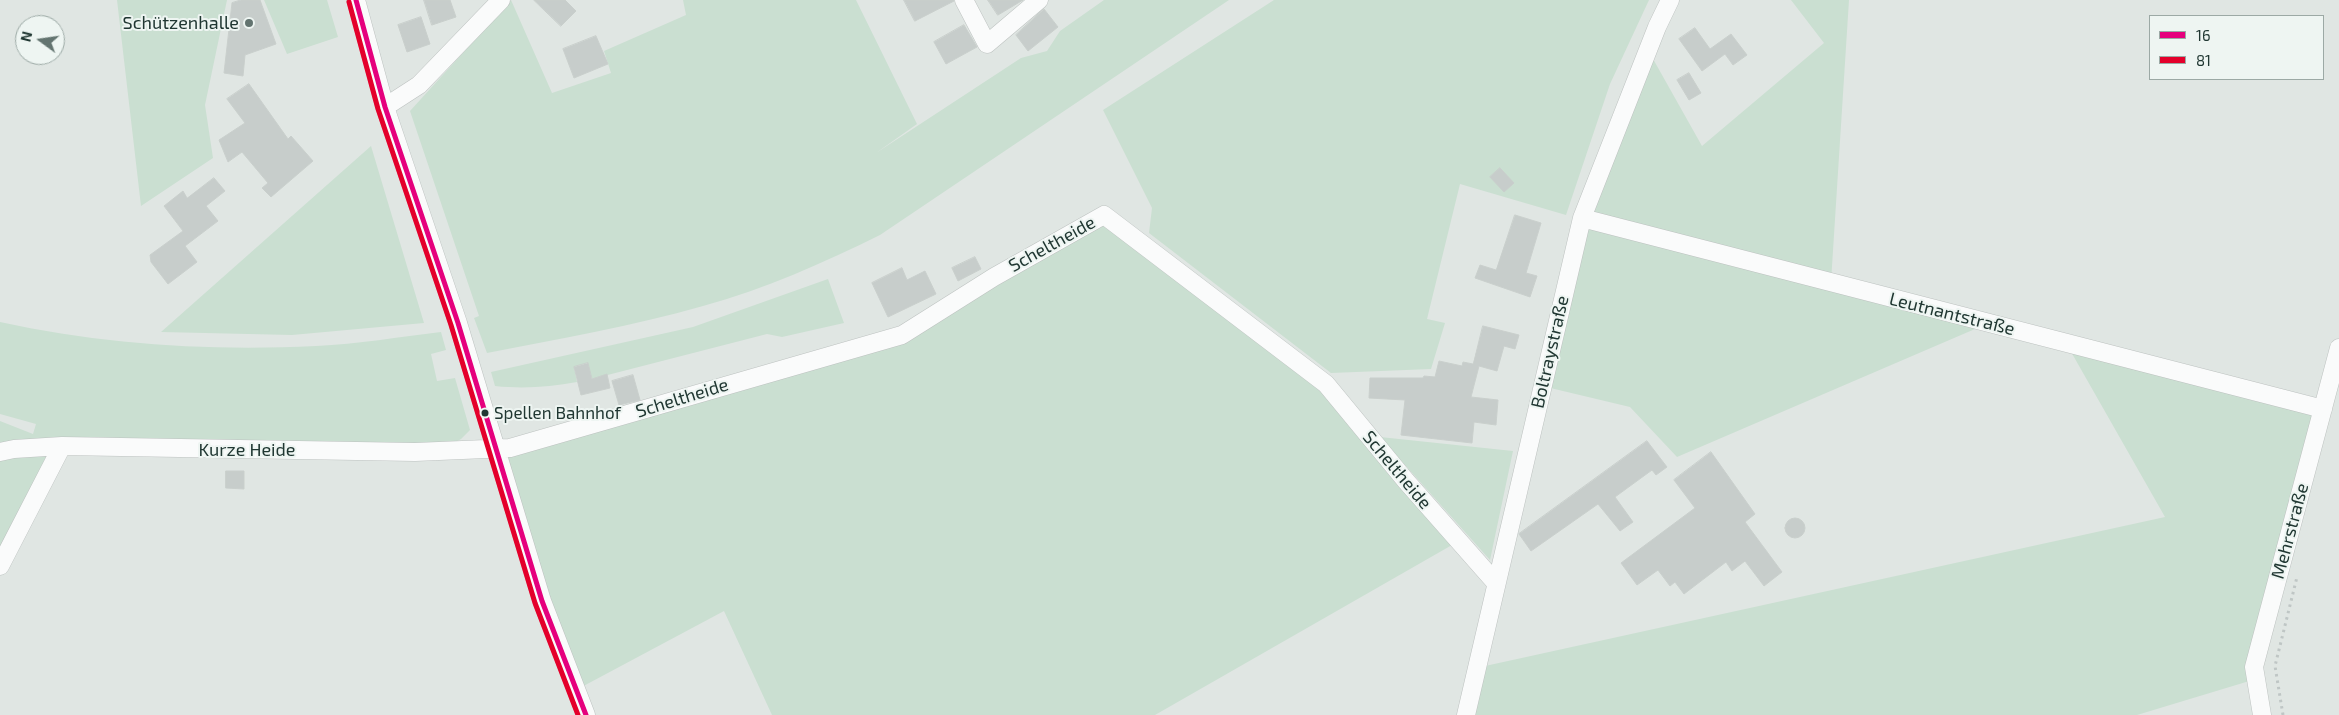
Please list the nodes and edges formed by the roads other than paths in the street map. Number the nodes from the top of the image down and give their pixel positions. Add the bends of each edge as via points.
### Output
1 (356, 0) edge
2 (501, 0) edge
3 (964, 0) edge
4 (1039, 0) edge
5 (1670, 0) edge
6 (385, 107) junction
7 (1582, 218) junction
8 (2339, 348) edge
9 (2323, 409) junction
10 (62, 446) junction
11 (495, 450) junction
12 (0, 452) edge
13 (0, 566) edge
14 (1495, 582) junction
15 (586, 715) edge
16 (1466, 715) edge
17 (2262, 715) edge

1 - 6 street
2 - 6 street via 418,85
3 - 4 street via 987,44
5 - 7 street, Boltraystraße
6 - 11 street via 458,323
7 - 9 street, Leutnantstraße
7 - 14 street, Boltraystraße
8 - 9 street, Mehrstraße
9 - 17 street, Mehrstraße via 2254,667
10 - 11 street, Kurze Heide via 416,452
10 - 12 street, Kurze Heide
10 - 13 street
11 - 14 street, Scheltheide via 902,335 994,276 1104,215 1326,384
11 - 15 street via 542,601
14 - 16 street, Boltraystraße

